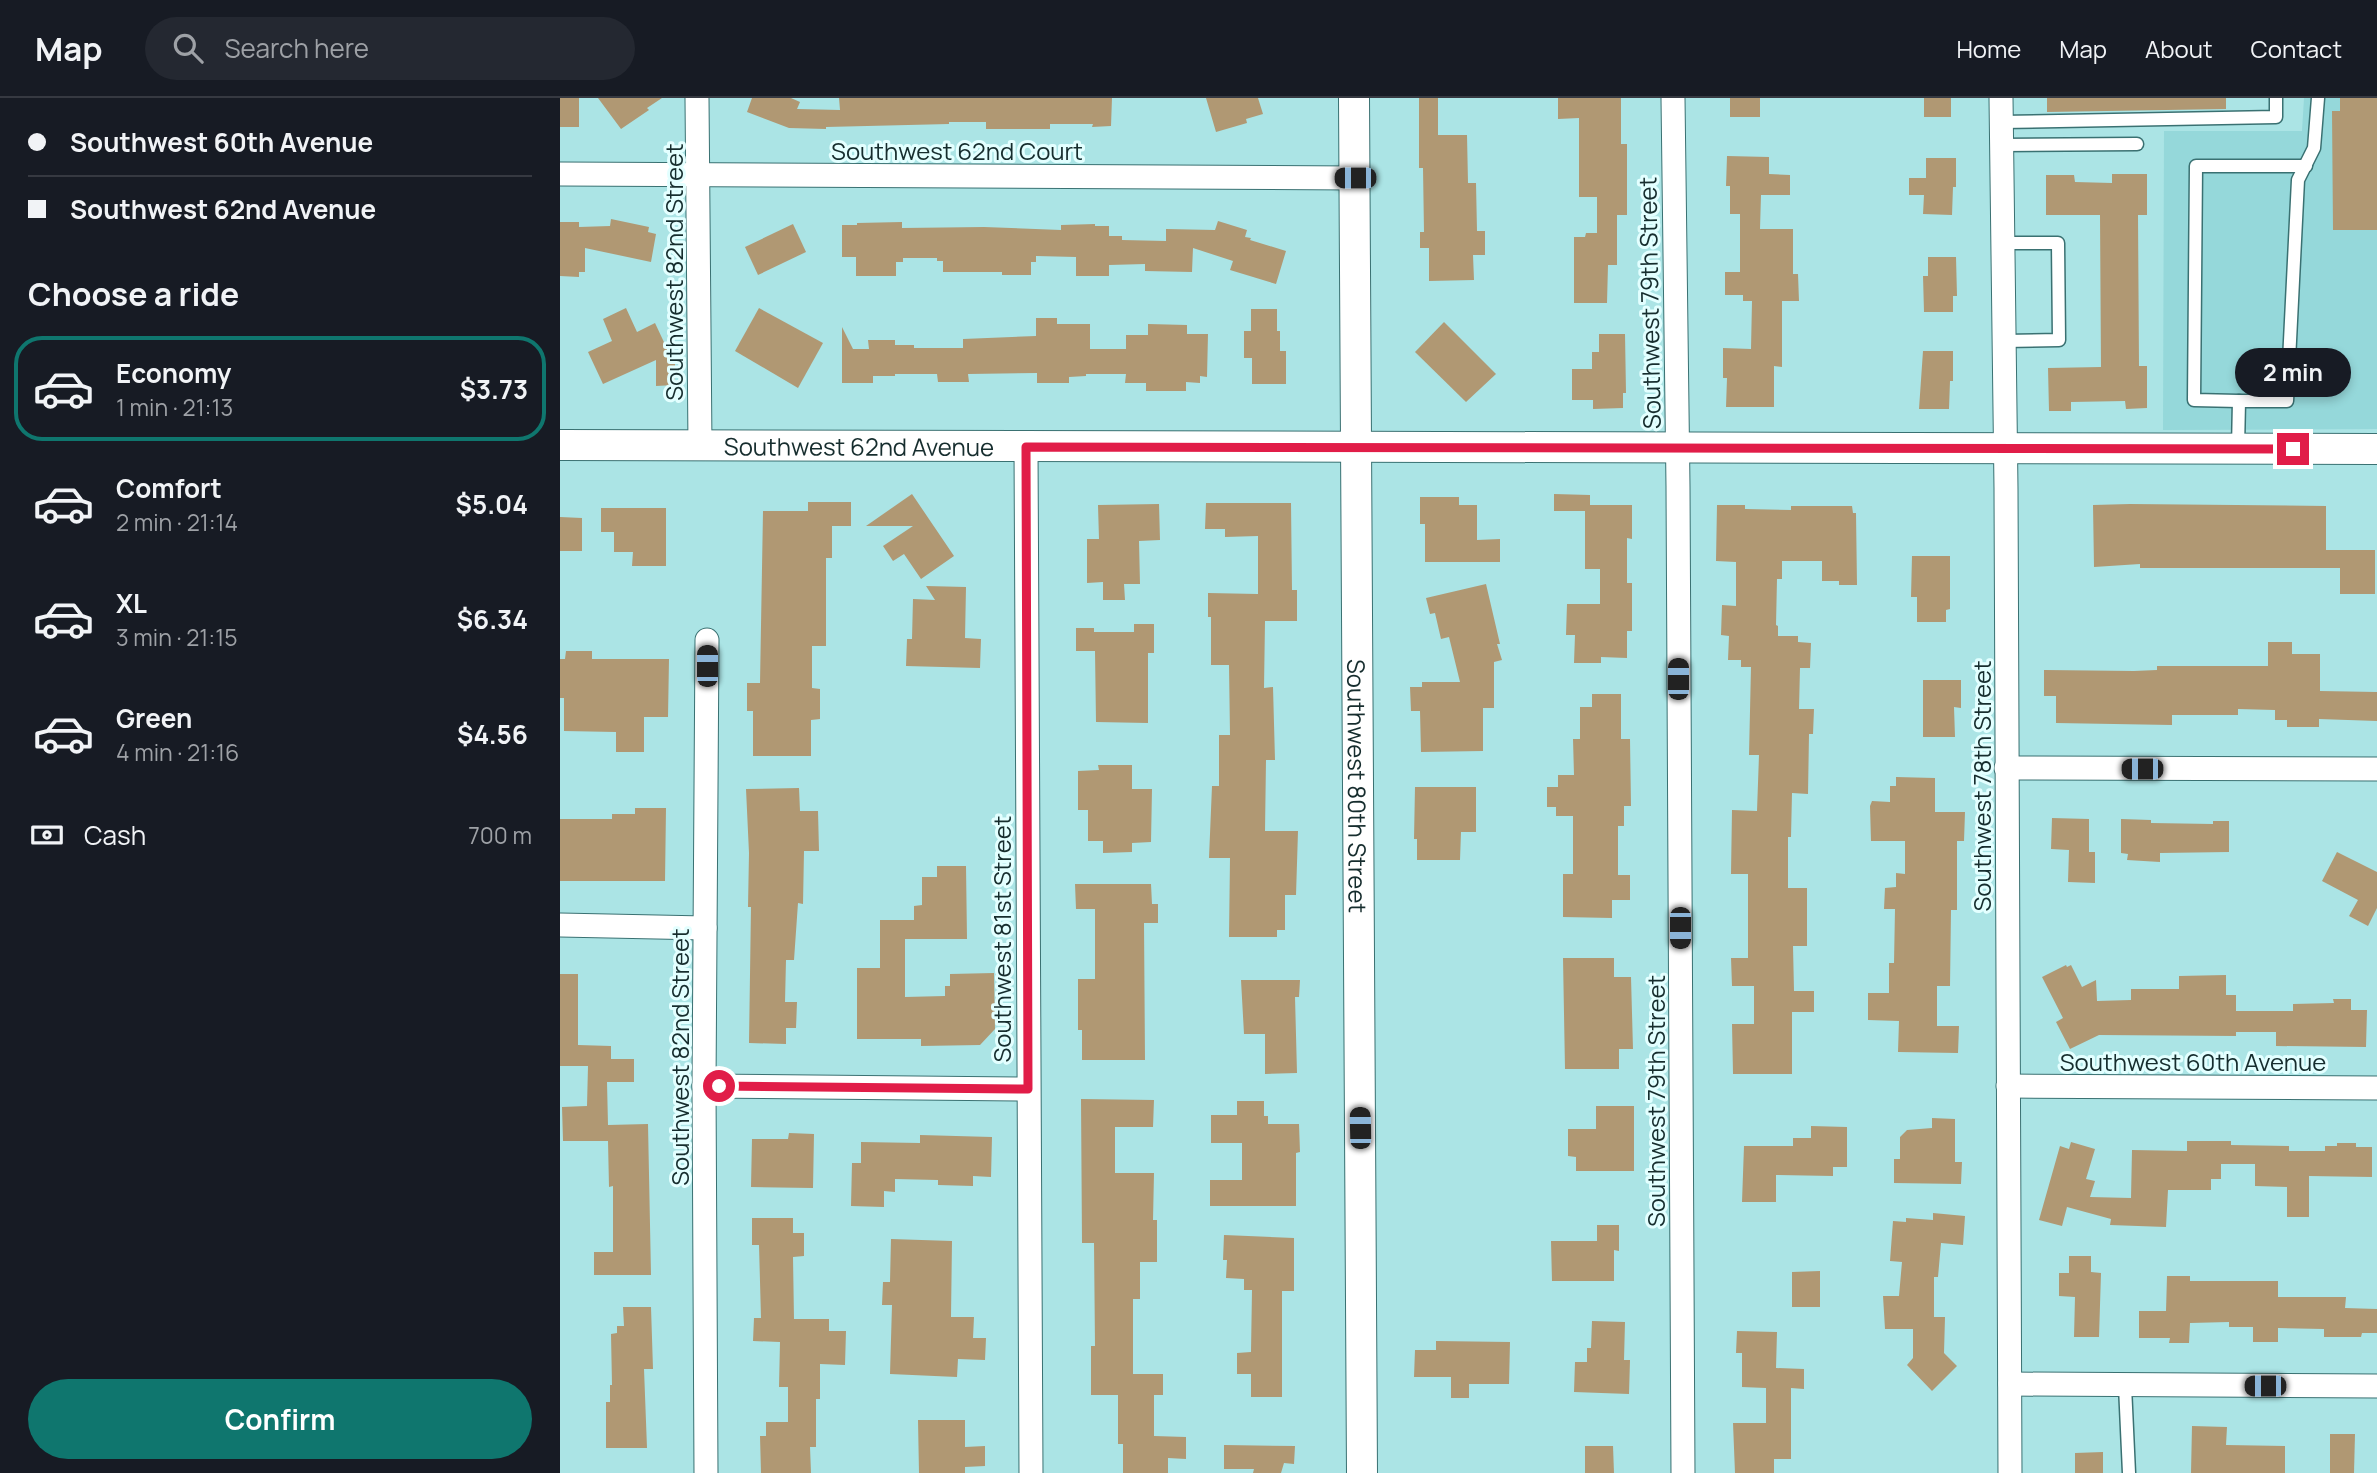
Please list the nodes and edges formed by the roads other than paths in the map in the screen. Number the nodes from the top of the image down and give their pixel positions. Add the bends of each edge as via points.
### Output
1 (698, 98) edge
2 (1354, 98) edge
3 (1673, 98) edge
4 (2001, 98) edge
5 (2276, 98) edge
6 (2318, 98) edge
7 (2001, 133) junction
8 (2137, 145) dead end
9 (2306, 166) junction
10 (560, 174) edge
11 (698, 174) junction
12 (1355, 178) junction
13 (2003, 243) junction
14 (2004, 341) junction
15 (2239, 401) junction
16 (560, 445) edge
17 (700, 446) junction
18 (1026, 447) junction
19 (1356, 448) junction
20 (1676, 448) junction
21 (2006, 449) junction
22 (2238, 449) junction
23 (2377, 449) edge
24 (707, 640) dead end
25 (2006, 768) junction
26 (2377, 769) edge
27 (560, 925) edge
28 (705, 928) junction
29 (704, 1086) junction
30 (2008, 1086) junction
31 (2377, 1088) edge
32 (1028, 1089) junction
33 (2010, 1384) junction
34 (2125, 1386) junction
35 (2377, 1386) edge
36 (706, 1473) edge
37 (1031, 1473) edge
38 (1362, 1473) edge
39 (1683, 1473) edge
40 (2010, 1473) edge
41 (2129, 1473) edge

1 - 11 street, Southwest 82nd Street
2 - 12 street, Southwest 80th Street
3 - 20 street, Southwest 79th Street
4 - 7 street, Southwest 78th Street
5 - 7 lane via 2276,117
6 - 9 lane via 2314,148
7 - 8 lane
7 - 13 street, Southwest 78th Street
9 - 15 lane via 2298,180 2287,401
9 - 15 lane via 2196,166 2194,400
10 - 11 street, Southwest 62nd Court
11 - 12 street, Southwest 62nd Court
11 - 17 street, Southwest 82nd Street
12 - 19 street, Southwest 80th Street
13 - 14 street, Southwest 78th Street
13 - 14 lane via 2058,243 2059,340
14 - 21 street, Southwest 78th Street
15 - 22 lane
16 - 17 street, Southwest 62nd Avenue
17 - 18 street, Southwest 62nd Avenue
18 - 19 street, Southwest 62nd Avenue
18 - 32 street, Southwest 81st Street
19 - 20 street, Southwest 62nd Avenue
19 - 38 street, Southwest 80th Street
20 - 21 street, Southwest 62nd Avenue
20 - 39 street, Southwest 79th Street
21 - 22 street, Southwest 62nd Avenue
21 - 25 street, Southwest 78th Street
22 - 23 street, Southwest 62nd Avenue
24 - 28 street, Southwest 82nd Street
25 - 26 street
25 - 30 street, Southwest 78th Street
27 - 28 street
28 - 29 street, Southwest 82nd Street
29 - 32 street
29 - 36 street, Southwest 82nd Street
30 - 31 street, Southwest 60th Avenue
30 - 33 street, Southwest 78th Street
32 - 37 street, Southwest 81st Street
33 - 34 street
33 - 40 street, Southwest 78th Street
34 - 35 street
34 - 41 lane

